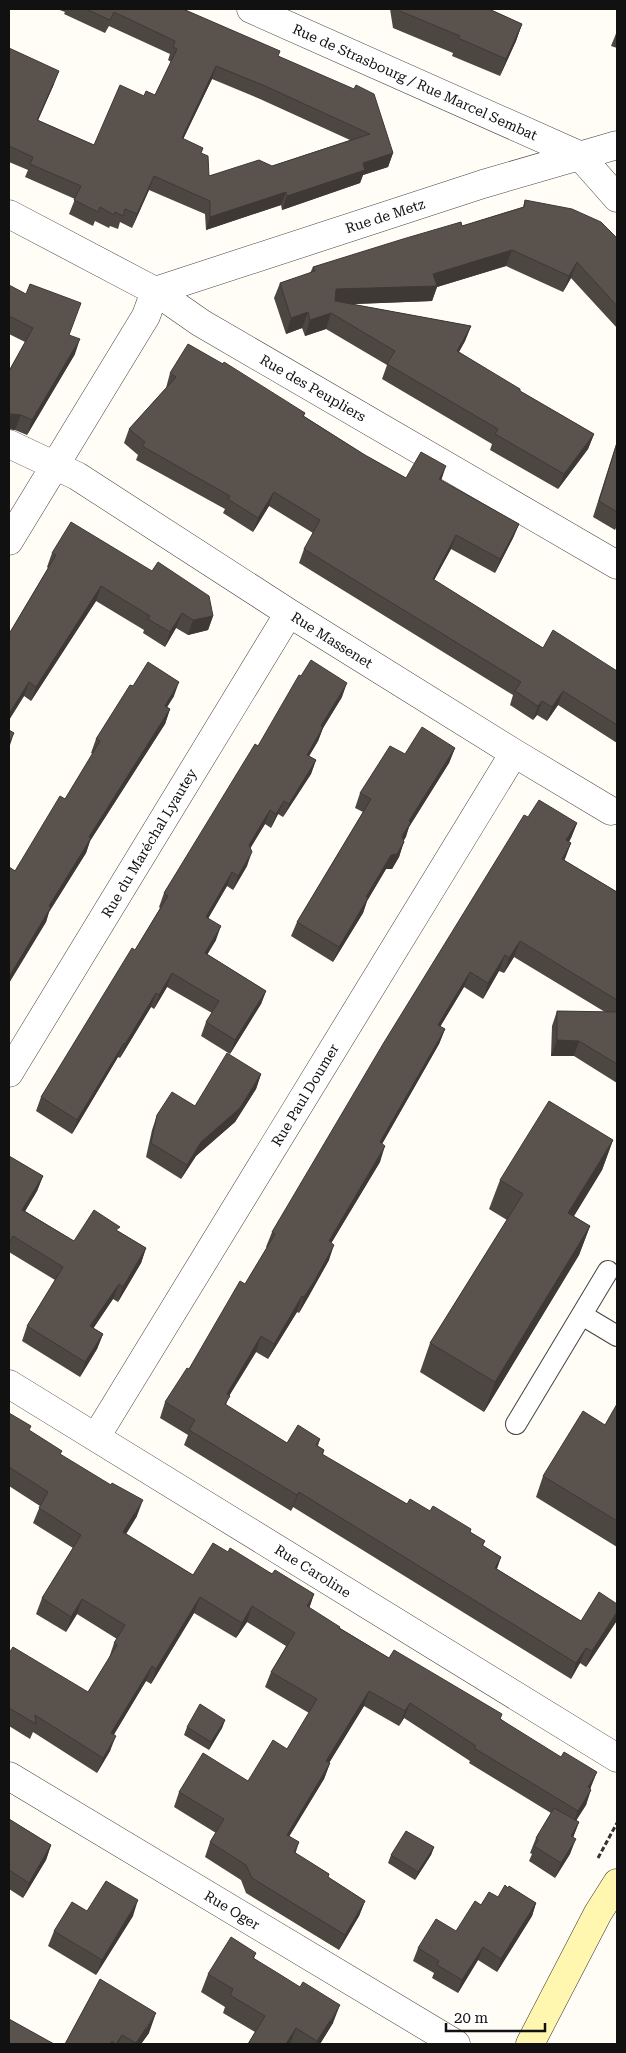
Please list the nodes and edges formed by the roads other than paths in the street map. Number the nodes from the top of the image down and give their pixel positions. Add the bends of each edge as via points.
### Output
1 (251, 9) edge
2 (617, 144) edge
3 (578, 155) junction
4 (617, 198) edge
5 (9, 214) edge
6 (155, 290) junction
7 (9, 444) edge
8 (55, 465) junction
9 (9, 541) edge
10 (617, 565) edge
11 (289, 613) junction
12 (514, 753) junction
13 (611, 811) dead end
14 (9, 1073) edge
15 (608, 1271) dead end
16 (582, 1315) junction
17 (617, 1336) edge
18 (9, 1384) edge
19 (516, 1424) dead end
20 (96, 1437) junction
21 (617, 1758) edge
22 (9, 1776) edge
23 (617, 1882) edge
24 (456, 2044) edge
25 (530, 2044) edge

1 - 3 street, Rue de Strasbourg / Rue Marcel Sembat
2 - 3 street, Rue de Metz
3 - 4 street
3 - 6 street, Rue de Metz
5 - 6 street, Rue des Peupliers
6 - 8 street via 146,316
6 - 10 street, Rue des Peupliers via 202,324
7 - 8 street, Rue Massenet
8 - 9 street
8 - 11 street, Rue Massenet
11 - 12 street, Rue Massenet
11 - 14 street, Rue du Maréchal Lyautey
12 - 13 street, Rue Massenet
12 - 20 street, Rue Paul Doumer
15 - 16 lane
16 - 17 lane
16 - 19 lane
18 - 20 street, Rue Caroline
20 - 21 street, Rue Caroline
22 - 24 street, Rue Oger
23 - 25 main road

